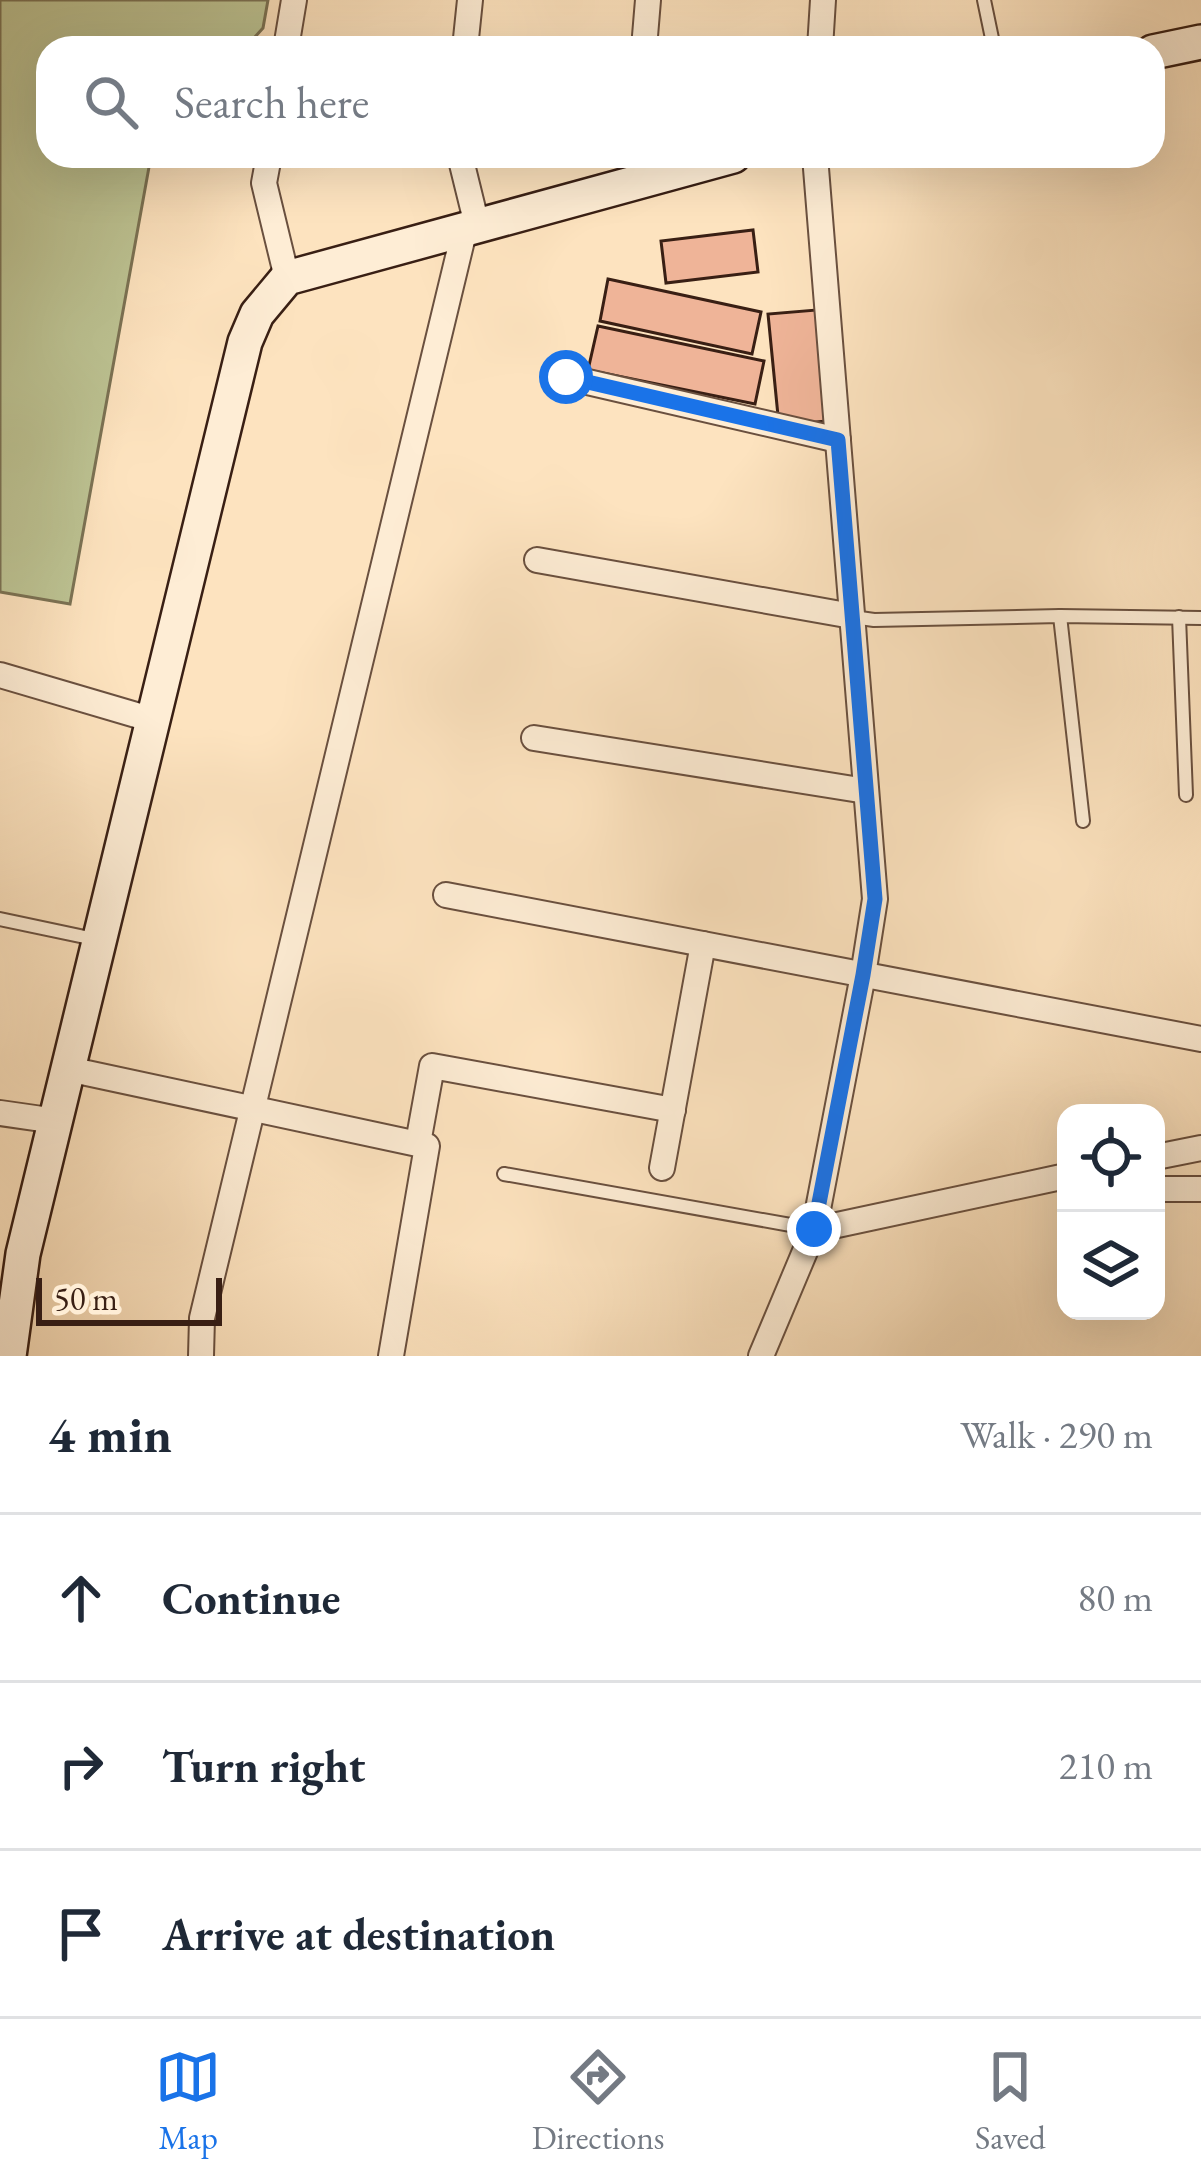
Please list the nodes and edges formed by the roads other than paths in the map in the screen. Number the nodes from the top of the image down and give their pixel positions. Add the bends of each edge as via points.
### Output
1 (294, 0) edge
2 (470, 0) edge
3 (648, 0) edge
4 (823, 0) edge
5 (984, 0) edge
6 (288, 36) edge
7 (466, 36) edge
8 (645, 36) edge
9 (821, 36) edge
10 (992, 36) edge
11 (1201, 42) edge
12 (1165, 50) edge
13 (267, 168) edge
14 (462, 168) edge
15 (654, 168) edge
16 (816, 168) edge
17 (471, 227) junction
18 (287, 278) junction
19 (566, 377) dead end
20 (838, 440) junction
21 (537, 560) dead end
22 (852, 616) junction
23 (1060, 616) junction
24 (1179, 617) junction
25 (1201, 618) edge
26 (0, 675) edge
27 (153, 720) junction
28 (534, 738) dead end
29 (866, 790) junction
30 (1186, 795) dead end
31 (1083, 821) dead end
32 (446, 896) dead end
33 (0, 919) edge
34 (100, 940) junction
35 (703, 944) junction
36 (863, 975) junction
37 (1201, 1039) edge
38 (68, 1069) junction
39 (251, 1109) junction
40 (673, 1110) junction
41 (0, 1113) edge
42 (56, 1121) junction
43 (418, 1144) junction
44 (1201, 1148) edge
45 (1165, 1155) edge
46 (662, 1168) dead end
47 (504, 1174) dead end
48 (1057, 1178) edge
49 (1027, 1184) junction
50 (1057, 1186) edge
51 (1165, 1189) edge
52 (1201, 1189) edge
53 (814, 1229) junction
54 (9, 1356) edge
55 (201, 1356) edge
56 (392, 1356) edge
57 (761, 1356) edge

1 - 6 street
2 - 7 street
3 - 8 street
4 - 9 street
5 - 10 lane
11 - 12 street
13 - 18 street
14 - 17 street
15 - 17 street
16 - 20 street
17 - 18 street
17 - 39 street
18 - 27 street via 245,342
19 - 20 street
20 - 22 street
21 - 22 street
22 - 23 lane
22 - 29 street
23 - 24 lane
23 - 31 lane
24 - 25 lane
24 - 30 lane
26 - 27 street
27 - 34 street
28 - 29 street
29 - 36 street via 875,899
32 - 35 street
33 - 34 lane
34 - 38 street
35 - 36 street
35 - 40 street
36 - 37 street
36 - 53 street
38 - 39 street
38 - 42 street
39 - 43 street
39 - 55 street via 202,1318
40 - 43 street via 432,1066
40 - 46 street
41 - 42 street
42 - 54 street via 23,1254
43 - 56 street via 428,1145
44 - 45 street
47 - 53 lane
48 - 49 street
49 - 50 street
49 - 53 street
51 - 52 street
53 - 57 street

